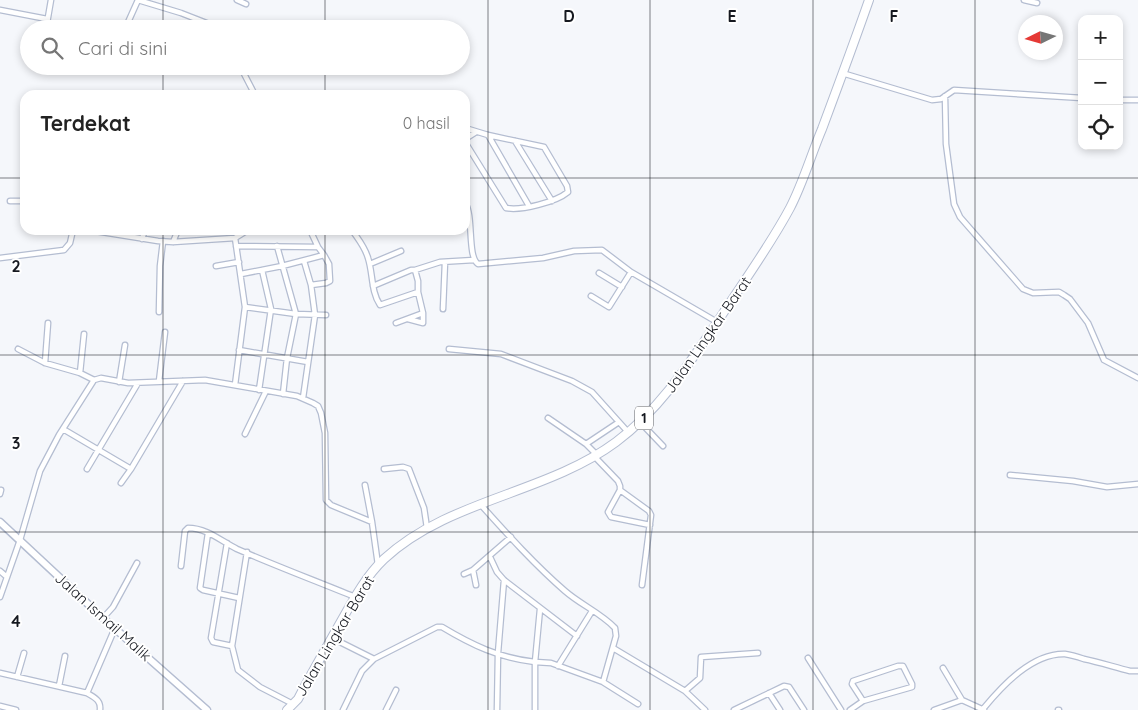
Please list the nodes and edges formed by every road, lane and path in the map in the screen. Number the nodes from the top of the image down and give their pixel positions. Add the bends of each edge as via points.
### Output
1 (51, 0) edge
2 (138, 0) edge
3 (237, 0) edge
4 (869, 0) edge
5 (1024, 0) edge
6 (1037, 3) dead end
7 (246, 4) dead end
8 (0, 10) edge
9 (34, 20) edge
10 (48, 20) edge
11 (129, 20) edge
12 (199, 20) edge
13 (842, 74) junction
14 (245, 75) edge
15 (252, 90) edge
16 (945, 96) junction
17 (1078, 98) edge
18 (1123, 100) edge
19 (1138, 100) edge
20 (470, 130) edge
21 (476, 132) junction
22 (488, 135) junction
23 (470, 137) edge
24 (515, 141) junction
25 (470, 149) edge
26 (10, 201) dead end
27 (20, 201) edge
28 (552, 201) junction
29 (529, 206) junction
30 (470, 221) edge
31 (72, 235) edge
32 (126, 235) edge
33 (143, 235) edge
34 (176, 235) edge
35 (239, 235) edge
36 (313, 235) edge
37 (356, 235) edge
38 (234, 238) junction
39 (142, 239) junction
40 (163, 241) junction
41 (174, 242) junction
42 (236, 246) junction
43 (277, 246) junction
44 (318, 247) junction
45 (401, 251) dead end
46 (324, 255) junction
47 (0, 258) edge
48 (474, 260) junction
49 (304, 261) junction
50 (239, 262) junction
51 (446, 262) junction
52 (370, 264) junction
53 (216, 266) dead end
54 (282, 266) junction
55 (262, 270) junction
56 (415, 270) junction
57 (631, 272) junction
58 (599, 273) dead end
59 (241, 274) junction
60 (311, 285) junction
61 (373, 286) junction
62 (622, 287) junction
63 (418, 292) junction
64 (591, 296) dead end
65 (245, 307) junction
66 (271, 309) junction
67 (443, 309) dead end
68 (159, 312) dead end
69 (423, 313) junction
70 (296, 314) junction
71 (326, 314) dead end
72 (315, 315) junction
73 (407, 319) junction
74 (717, 322) junction
75 (48, 323) dead end
76 (396, 323) dead end
77 (166, 332) dead end
78 (84, 334) dead end
79 (125, 345) dead end
80 (18, 349) dead end
81 (448, 349) dead end
82 (239, 350) junction
83 (265, 354) junction
84 (288, 358) junction
85 (308, 362) junction
86 (45, 363) junction
87 (80, 373) junction
88 (1138, 378) edge
89 (94, 380) junction
90 (159, 381) junction
91 (183, 381) junction
92 (120, 382) junction
93 (138, 383) junction
94 (235, 385) junction
95 (259, 390) junction
96 (266, 391) junction
97 (283, 394) junction
98 (303, 398) junction
99 (548, 418) dead end
100 (619, 422) junction
101 (640, 422) junction
102 (63, 429) junction
103 (628, 432) junction
104 (245, 434) dead end
105 (586, 444) junction
106 (663, 446) dead end
107 (98, 448) junction
108 (596, 456) junction
109 (87, 469) dead end
110 (131, 469) junction
111 (384, 469) dead end
112 (1010, 475) dead end
113 (121, 483) dead end
114 (1138, 484) edge
115 (365, 485) dead end
116 (620, 490) junction
117 (481, 505) junction
118 (0, 522) edge
119 (372, 522) junction
120 (650, 525) junction
121 (427, 528) junction
122 (208, 532) junction
123 (510, 537) junction
124 (20, 540) junction
125 (227, 543) junction
126 (247, 552) junction
127 (490, 557) junction
128 (136, 563) dead end
129 (378, 565) junction
130 (181, 566) dead end
131 (473, 570) junction
132 (0, 571) edge
133 (464, 574) dead end
134 (7, 577) junction
135 (504, 580) junction
136 (642, 584) dead end
137 (476, 585) dead end
138 (220, 594) junction
139 (0, 597) edge
140 (355, 597) junction
141 (239, 598) junction
142 (540, 609) junction
143 (592, 611) junction
144 (104, 618) junction
145 (115, 628) junction
146 (577, 636) junction
147 (332, 638) junction
148 (232, 646) junction
149 (613, 648) junction
150 (758, 652) dead end
151 (24, 653) dead end
152 (498, 654) junction
153 (65, 656) dead end
154 (808, 658) dead end
155 (374, 660) junction
156 (535, 662) junction
157 (558, 666) junction
158 (943, 668) dead end
159 (1138, 671) edge
160 (0, 673) edge
161 (17, 677) junction
162 (603, 682) junction
163 (59, 686) junction
164 (396, 690) dead end
165 (685, 691) junction
166 (88, 693) junction
167 (768, 693) junction
168 (962, 700) junction
169 (863, 701) junction
170 (638, 704) dead end
171 (0, 706) edge
172 (290, 707) edge
173 (743, 708) edge
174 (16, 710) edge
175 (100, 710) edge
176 (207, 710) edge
177 (343, 710) edge
178 (386, 710) edge
179 (497, 710) edge
180 (535, 710) edge
181 (704, 710) edge
182 (734, 710) edge
183 (780, 710) edge
184 (804, 710) edge
185 (841, 710) edge
186 (850, 710) edge
187 (934, 710) edge
188 (983, 710) edge

1 - 10 street
2 - 11 street
2 - 12 street
3 - 7 street
4 - 13 highway, Jalan Lingkar Barat / 1
5 - 6 street
8 - 9 street
13 - 16 street via 932,100
13 - 74 highway, Jalan Lingkar Barat / 1 via 791,206 766,251
14 - 15 street
16 - 17 street via 954,90
16 - 88 street via 946,144 954,204 960,217 1023,289 1034,293 1059,292 1070,299 1088,323 1104,360
18 - 19 street
20 - 21 street
21 - 22 street
21 - 23 street
22 - 24 street
22 - 29 street
24 - 28 street
24 - 28 street via 542,146 548,152 569,190
25 - 29 street via 506,208
26 - 27 street
28 - 29 street
30 - 48 street
31 - 47 street via 64,250
32 - 39 street
33 - 39 street
34 - 41 street
35 - 38 street
36 - 44 street
37 - 52 street
38 - 41 street
38 - 42 street
39 - 40 street
40 - 41 street
40 - 68 street
42 - 43 street
42 - 50 street
43 - 44 street
43 - 54 street
44 - 46 street
45 - 52 street
46 - 49 street
46 - 60 street via 329,264 330,281
48 - 51 street
48 - 57 street via 483,264 599,249
49 - 54 street
49 - 60 street
50 - 53 street
50 - 59 street
51 - 56 street
51 - 67 street
52 - 61 street
54 - 55 street
54 - 70 street
55 - 59 street
55 - 66 street
56 - 61 street
56 - 63 street
57 - 62 street
57 - 74 street
58 - 62 street
59 - 65 street
60 - 72 street
61 - 63 street via 378,303 382,305
62 - 64 street via 609,308
63 - 69 street
65 - 66 street
65 - 82 street
66 - 70 street
66 - 83 street
69 - 73 street
69 - 73 street via 423,323
70 - 72 street
70 - 84 street
71 - 72 street
72 - 85 street
73 - 76 street
74 - 101 highway, Jalan Lingkar Barat / 1 via 666,394
75 - 86 street
77 - 90 street
78 - 87 street
79 - 92 street
80 - 86 street
81 - 100 street via 501,354 554,373 588,389
82 - 83 street
82 - 94 street
83 - 84 street
83 - 95 street
84 - 85 street
84 - 97 street
85 - 98 street
86 - 87 street
87 - 89 street
89 - 92 street via 101,378
89 - 102 street
90 - 91 street
90 - 93 street
91 - 94 street via 205,380
91 - 110 street
92 - 93 street
93 - 107 street
94 - 95 street
95 - 96 street
96 - 97 street
96 - 104 street
97 - 98 street
98 - 119 street via 318,406 323,420 326,500
99 - 105 street
100 - 103 street
100 - 105 street
101 - 103 highway, Jalan Lingkar Barat / 1
101 - 106 street
102 - 107 street
102 - 124 street via 40,470
103 - 108 highway, Jalan Lingkar Barat / 1
105 - 108 street
107 - 109 street
107 - 110 street
108 - 116 street via 620,484
108 - 117 highway, Jalan Lingkar Barat / 1
110 - 113 street
111 - 121 street via 409,469 424,508
112 - 114 street via 1107,487
115 - 119 street
116 - 120 street via 649,511
116 - 120 street via 609,515
117 - 121 highway, Jalan Lingkar Barat / 1
117 - 123 street
118 - 124 main road, Jalan Ismail Malik
119 - 129 street
120 - 136 street
121 - 129 highway, Jalan Lingkar Barat / 1 via 396,548
122 - 125 street
122 - 130 street via 186,529
122 - 138 street via 199,587
123 - 127 street
123 - 143 street via 566,592
124 - 134 street
124 - 144 main road, Jalan Ismail Malik
125 - 126 street
125 - 138 street
126 - 140 street
126 - 141 street
127 - 131 street
127 - 135 street
128 - 144 street
129 - 140 highway, Jalan Lingkar Barat / 1
131 - 133 street
131 - 137 street
132 - 134 street
134 - 139 street
135 - 142 street
135 - 152 street
138 - 141 street
138 - 148 street via 211,640
140 - 147 highway, Jalan Lingkar Barat / 1
141 - 148 street
142 - 146 street
142 - 156 street
143 - 146 street
143 - 149 street via 616,628
144 - 145 main road, Jalan Ismail Malik
145 - 166 street
145 - 176 main road, Jalan Ismail Malik
146 - 157 street
147 - 155 street
147 - 172 highway, Jalan Lingkar Barat / 1 via 298,699
148 - 172 street via 238,670
149 - 162 street
149 - 165 street
150 - 165 street via 701,658 700,678
151 - 161 street
152 - 155 street via 476,647 438,627
152 - 156 street
152 - 179 street
153 - 163 street
154 - 185 street
155 - 177 street via 362,671
156 - 157 street via 546,661
156 - 180 street
157 - 162 street
158 - 168 street
159 - 188 street via 1064,654 1054,656 1029,666 1010,679
160 - 161 street
161 - 163 street
162 - 170 street
163 - 166 street
164 - 178 street
165 - 181 street
166 - 175 street via 99,700
167 - 173 street
167 - 183 street
167 - 184 street via 787,686
168 - 187 street
168 - 188 street
169 - 169 street via 912,687 903,666 853,681
169 - 186 street
171 - 174 street
173 - 182 street

